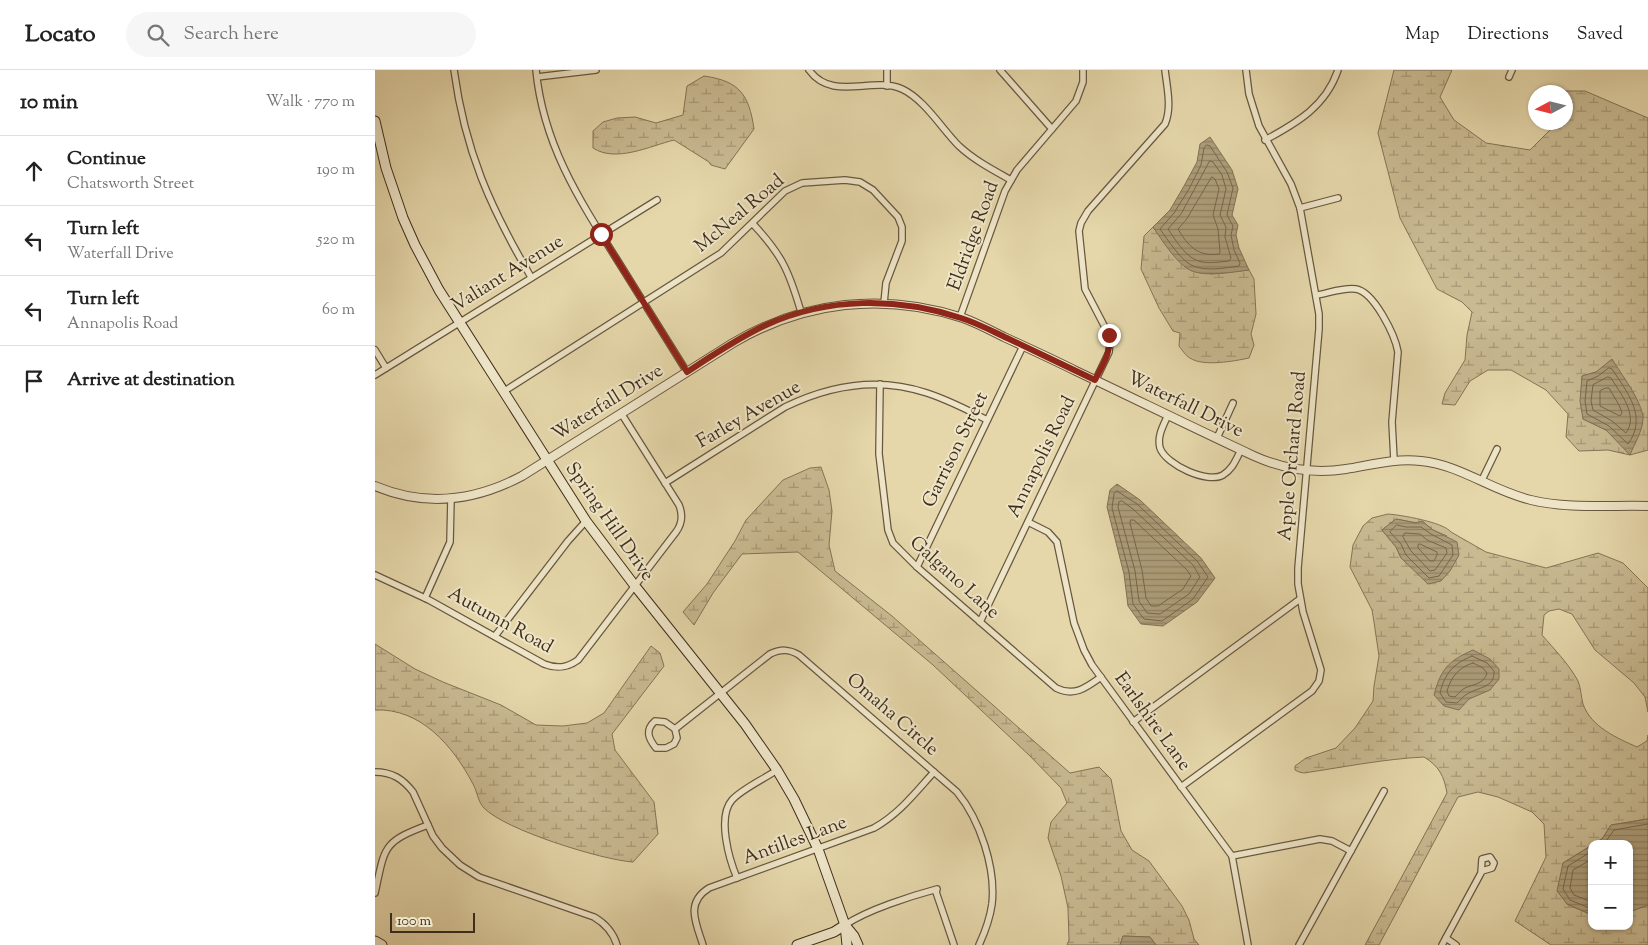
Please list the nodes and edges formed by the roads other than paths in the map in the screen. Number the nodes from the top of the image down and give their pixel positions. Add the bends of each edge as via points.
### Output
1 (455, 70) edge
2 (536, 70) edge
3 (597, 70) edge
4 (809, 70) edge
5 (887, 70) edge
6 (1000, 70) edge
7 (1083, 70) edge
8 (1165, 70) edge
9 (1246, 70) edge
10 (1338, 70) edge
11 (1512, 70) edge
12 (537, 77) junction
13 (1509, 77) dead end
14 (887, 86) junction
15 (375, 121) edge
16 (1052, 129) junction
17 (1265, 140) junction
18 (1011, 180) junction
19 (1338, 198) dead end
20 (657, 200) dead end
21 (1300, 208) junction
22 (753, 224) junction
23 (601, 234) junction
24 (531, 277) junction
25 (1317, 295) junction
26 (643, 302) junction
27 (884, 303) junction
28 (801, 312) junction
29 (960, 318) junction
30 (459, 323) junction
31 (1023, 346) junction
32 (375, 350) edge
33 (386, 368) junction
34 (687, 372) junction
35 (375, 375) edge
36 (1095, 380) junction
37 (880, 384) junction
38 (503, 392) junction
39 (1233, 403) dead end
40 (621, 413) junction
41 (1168, 415) junction
42 (987, 420) junction
43 (1217, 438) junction
44 (1497, 449) dead end
45 (1241, 450) junction
46 (1394, 460) junction
47 (546, 461) junction
48 (1307, 470) junction
49 (1482, 480) junction
50 (665, 483) junction
51 (375, 486) edge
52 (451, 499) junction
53 (1648, 506) edge
54 (586, 521) junction
55 (1028, 522) junction
56 (917, 567) junction
57 (375, 575) edge
58 (635, 586) junction
59 (425, 598) junction
60 (1300, 600) junction
61 (980, 622) junction
62 (495, 636) junction
63 (1101, 677) junction
64 (720, 693) junction
65 (1133, 722) junction
66 (675, 729) junction
67 (777, 770) junction
68 (375, 772) edge
69 (934, 772) junction
70 (1181, 787) junction
71 (1384, 791) dead end
72 (427, 824) junction
73 (818, 849) junction
74 (1351, 851) junction
75 (1232, 856) junction
76 (1482, 871) dead end
77 (737, 878) junction
78 (375, 893) edge
79 (845, 925) junction
80 (1446, 938) junction
81 (375, 941) edge
82 (381, 945) edge
83 (617, 945) edge
84 (703, 945) edge
85 (797, 945) edge
86 (847, 945) edge
87 (858, 945) edge
88 (954, 945) edge
89 (979, 945) edge
90 (1248, 945) edge
91 (1299, 945) edge
92 (1442, 945) edge
93 (1456, 945) edge

1 - 24 street via 465,126 481,180 505,233
2 - 12 street
3 - 12 street
4 - 14 street via 817,79 832,86
5 - 14 street
6 - 16 street
7 - 16 street, Eldridge Road via 1079,96
8 - 36 street, Annapolis Road via 1169,111 1165,124 1088,211 1079,231 1085,288 1110,342 1109,352
9 - 17 street, Apple Orchard Road via 1253,110
10 - 17 street via 1324,97 1309,113 1291,127
11 - 13 street
12 - 23 street via 544,114 557,154
14 - 18 street via 911,94 960,147
15 - 30 main road, Spring Hill Drive via 403,218 426,268
16 - 18 street, Eldridge Road
17 - 21 street, Apple Orchard Road via 1288,177
18 - 29 street, Eldridge Road
19 - 21 street
20 - 23 street, Valiant Avenue
21 - 25 street, Apple Orchard Road
22 - 26 street, McNeal Road via 721,253
22 - 27 street, McNeal Road via 785,192 802,183 845,180 866,185 895,213 902,227 902,241 886,283
22 - 28 street via 783,262 793,282
23 - 24 street, Valiant Avenue
23 - 26 street
24 - 30 street, Valiant Avenue
25 - 46 street via 1351,289 1366,293 1395,341 1398,352 1392,422
25 - 48 street, Apple Orchard Road via 1319,329
26 - 34 street
26 - 38 street, McNeal Road
27 - 28 street, Waterfall Drive via 847,304
27 - 29 street, Waterfall Drive via 924,308
28 - 34 street, Waterfall Drive via 748,334
29 - 31 street, Waterfall Drive
30 - 33 street, Valiant Avenue
30 - 38 main road, Spring Hill Drive
31 - 36 street, Waterfall Drive
31 - 42 street, Garrison Street
32 - 33 street
33 - 35 street, Valiant Avenue
34 - 40 street, Waterfall Drive
36 - 41 street, Waterfall Drive
36 - 55 street, Annapolis Road
37 - 42 street, Farley Avenue via 927,392
37 - 50 street, Farley Avenue via 831,389 799,400
37 - 56 street, Galgano Lane via 879,454 888,530 897,549
38 - 47 main road, Spring Hill Drive
39 - 43 street
40 - 47 street, Waterfall Drive
40 - 50 street
41 - 43 street, Waterfall Drive
41 - 45 street via 1159,436 1162,453 1171,462 1208,478 1220,477 1229,470
42 - 56 street, Garrison Street
43 - 45 street, Waterfall Drive
44 - 49 street
45 - 48 street, Waterfall Drive via 1278,465
46 - 48 street, Waterfall Drive via 1339,470
46 - 49 street, Waterfall Drive via 1435,463
47 - 52 street, Waterfall Drive via 497,488
47 - 54 main road, Spring Hill Drive
48 - 60 street, Apple Orchard Road via 1298,568
49 - 53 street, Waterfall Drive via 1514,495 1544,503
50 - 58 street, Autumn Road via 679,505 681,523
51 - 52 street, Waterfall Drive via 413,497
52 - 59 street via 451,542
54 - 58 main road, Spring Hill Drive
54 - 62 street
55 - 61 street, Annapolis Road
55 - 63 street, Earlshire Lane via 1048,532 1057,542 1078,637
56 - 61 street, Galgano Lane
57 - 59 street, Autumn Road
58 - 62 street, Autumn Road via 579,660 568,666 549,666
58 - 64 main road, Spring Hill Drive
59 - 62 street, Autumn Road
60 - 65 street
60 - 70 street, Apple Orchard Road via 1321,670 1316,687
61 - 63 street, Galgano Lane via 1056,688 1081,691
63 - 65 street, Earlshire Lane
64 - 66 street, Omaha Circle
64 - 67 main road, Spring Hill Drive
64 - 69 street, Omaha Circle via 770,654 782,650 794,652
65 - 70 street, Earlshire Lane
66 - 66 street, Omaha Circle via 675,744 656,748 650,741 649,726 655,721 665,722
67 - 73 main road, Spring Hill Drive
67 - 77 street via 736,796 728,806 726,839
68 - 72 street via 396,776 408,785
69 - 73 street, Antilles Lane via 903,807 883,823
69 - 89 street, Omaha Circle via 957,792 972,813 986,854 992,888 991,906
70 - 75 street, Earlshire Lane
71 - 74 street
72 - 78 street via 400,836 388,847
72 - 83 street via 442,848 469,872 594,917 613,933
73 - 77 street, Antilles Lane
73 - 79 main road, Spring Hill Drive
74 - 75 street via 1321,838
74 - 91 street
75 - 90 street, Earlshire Lane
76 - 80 street
77 - 84 street, Antilles Lane via 709,888 696,901 693,913
79 - 85 main road
79 - 86 main road, Spring Hill Drive
79 - 87 main road, Spring Hill Drive
79 - 88 street via 855,918 937,889
80 - 92 street
80 - 93 street
81 - 82 main road

